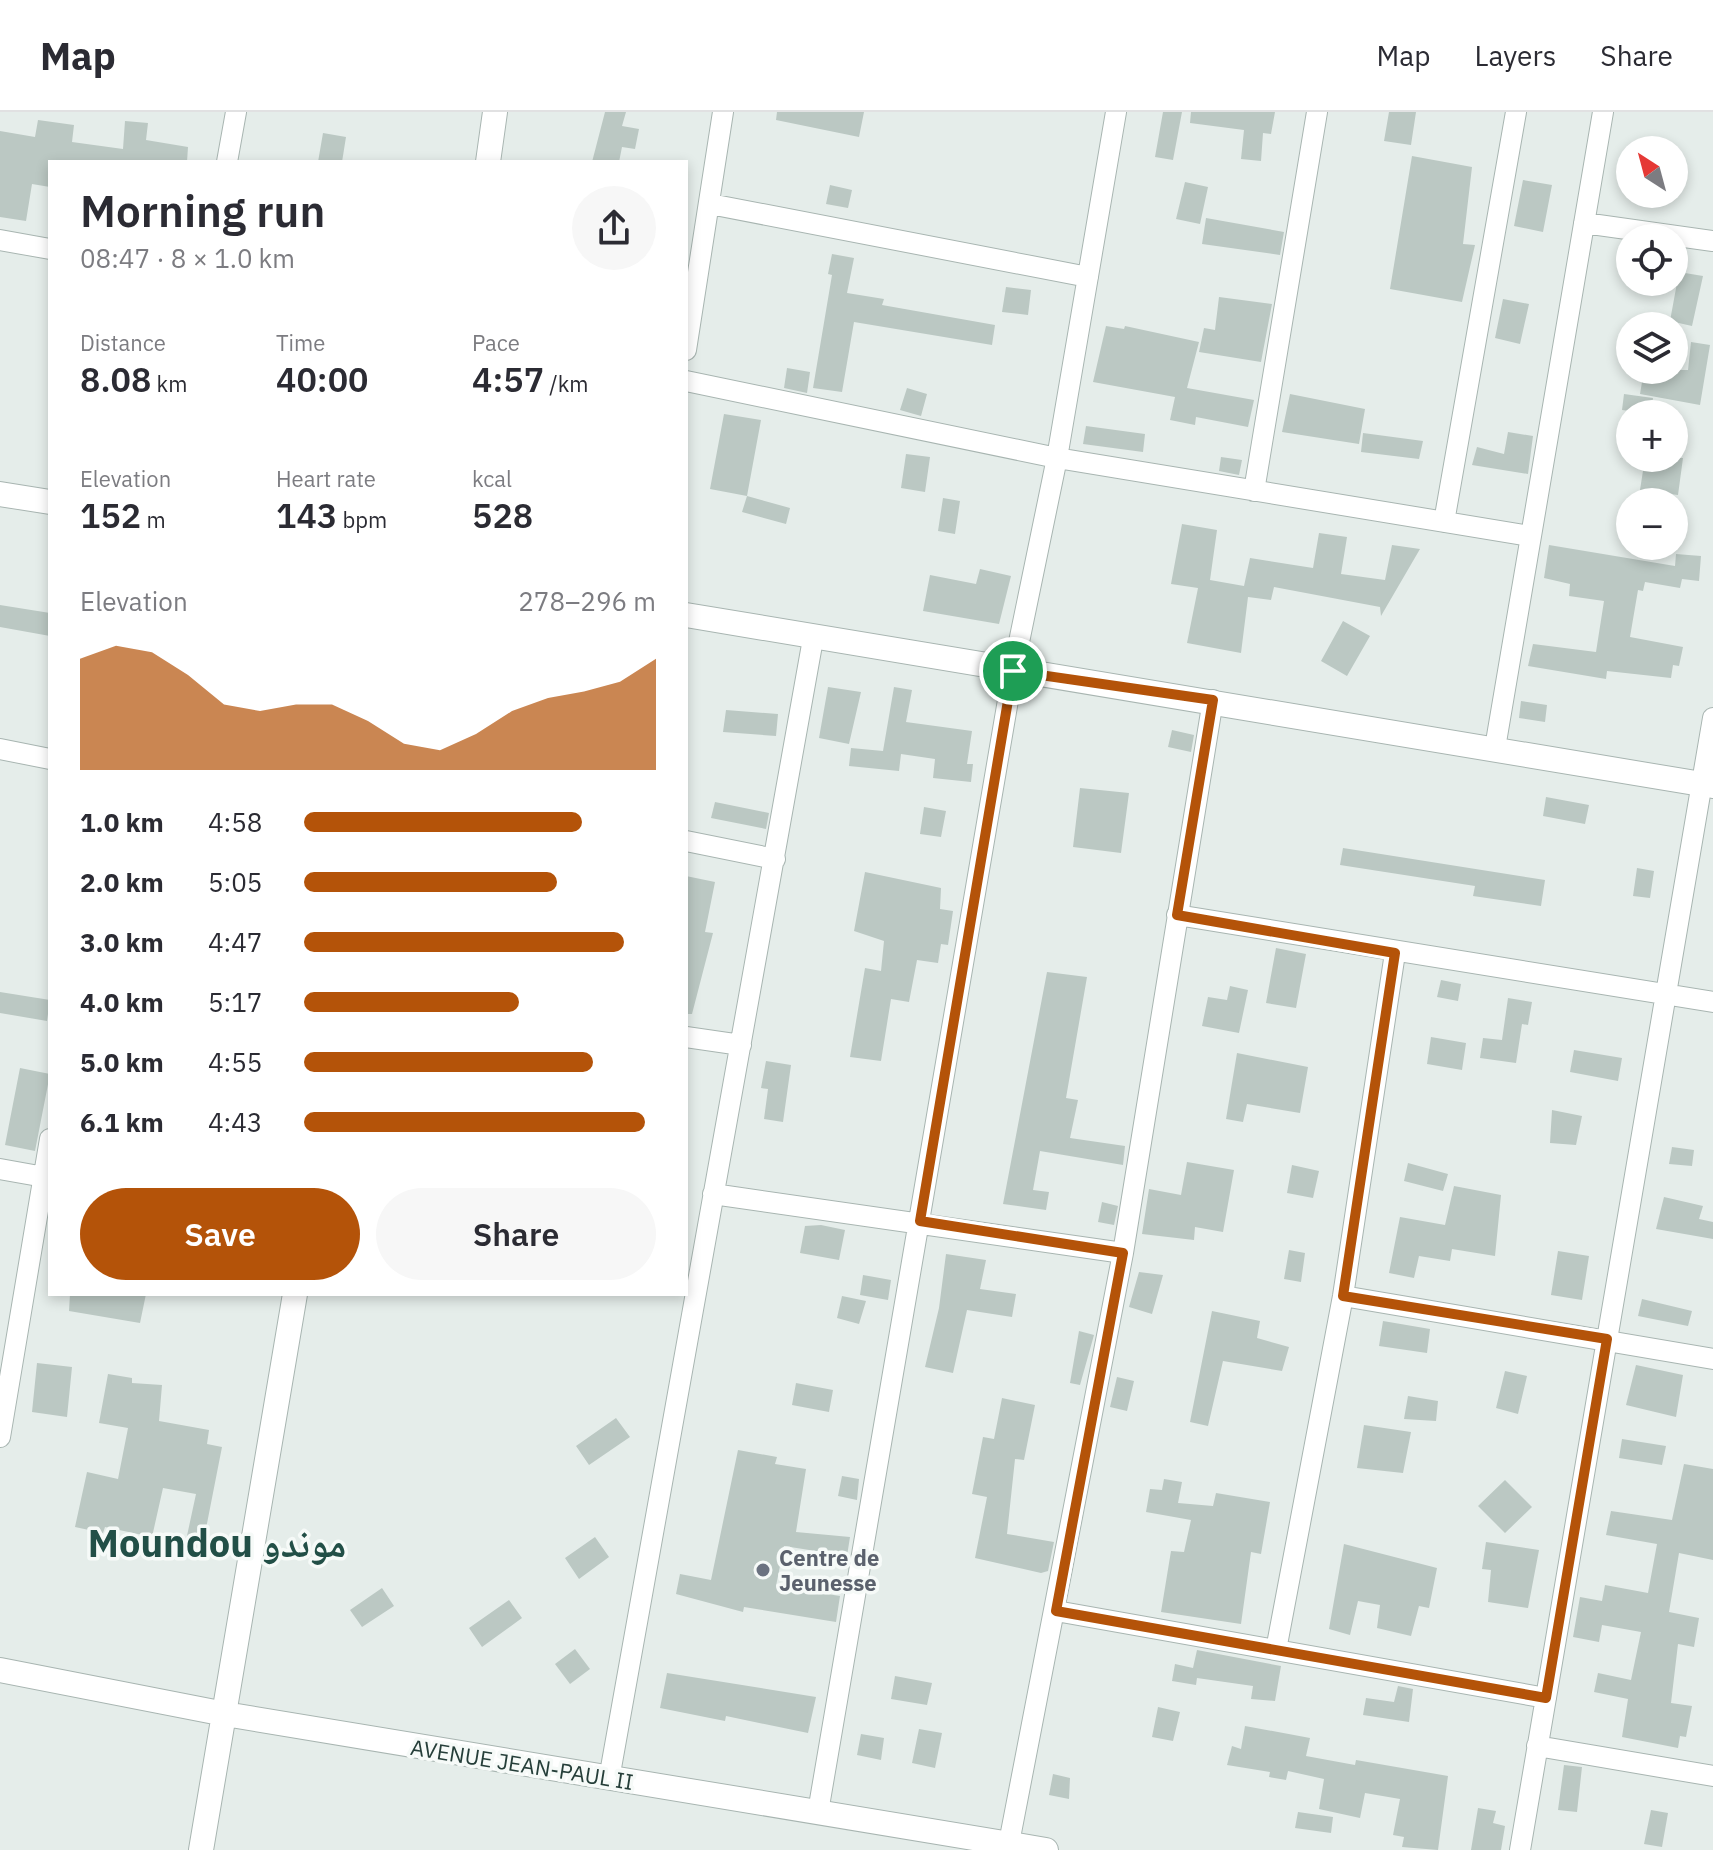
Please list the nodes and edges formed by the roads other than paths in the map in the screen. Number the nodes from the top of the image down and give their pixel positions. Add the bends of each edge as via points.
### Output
1 (236, 112) edge
2 (495, 112) edge
3 (723, 112) edge
4 (1116, 112) edge
5 (1317, 112) edge
6 (1516, 112) edge
7 (1603, 112) edge
8 (227, 160) edge
9 (488, 160) edge
10 (710, 204) junction
11 (1584, 223) junction
12 (0, 240) edge
13 (1713, 241) edge
14 (48, 249) edge
15 (1088, 277) junction
16 (688, 338) edge
17 (688, 381) edge
18 (1057, 458) junction
19 (1254, 491) junction
20 (0, 494) edge
21 (48, 502) edge
22 (1444, 522) junction
23 (1530, 536) junction
24 (688, 615) edge
25 (813, 639) junction
26 (1013, 671) junction
27 (1213, 700) junction
28 (1713, 718) edge
29 (1495, 748) junction
30 (0, 749) edge
31 (48, 759) edge
32 (1707, 785) edge
33 (688, 841) edge
34 (775, 859) junction
35 (1177, 915) junction
36 (1395, 953) junction
37 (1664, 992) junction
38 (1713, 1002) edge
39 (688, 1037) edge
40 (741, 1045) junction
41 (0, 1169) edge
42 (47, 1177) edge
43 (713, 1194) junction
44 (920, 1221) junction
45 (1123, 1253) junction
46 (295, 1296) edge
47 (1343, 1296) junction
48 (1607, 1339) junction
49 (1713, 1359) edge
50 (3, 1400) edge
51 (0, 1437) edge
52 (1056, 1611) junction
53 (1276, 1650) junction
54 (0, 1670) edge
55 (1546, 1698) junction
56 (225, 1714) junction
57 (1537, 1746) junction
58 (1713, 1776) edge
59 (609, 1779) junction
60 (818, 1812) junction
61 (1009, 1843) junction
62 (201, 1850) edge
63 (1046, 1850) edge
64 (1520, 1850) edge

1 - 8 street
2 - 9 street
3 - 10 street
4 - 15 street
5 - 19 street
6 - 22 street
7 - 11 street
10 - 15 street
10 - 16 street
11 - 13 street
11 - 23 street
12 - 14 street
15 - 18 street
17 - 18 street
18 - 19 street
18 - 26 street
19 - 22 street
20 - 21 street
22 - 23 street
23 - 29 street
24 - 25 street
25 - 26 street
25 - 34 street
26 - 27 street
26 - 44 street
27 - 29 street
27 - 35 street
28 - 32 street
29 - 32 street
30 - 31 street
32 - 37 street
33 - 34 street
34 - 40 street
35 - 36 street
35 - 45 street
36 - 37 street
36 - 47 street
37 - 38 street
37 - 48 street
39 - 40 street
40 - 43 street
41 - 42 street
42 - 50 street
43 - 44 street
43 - 59 street
44 - 45 street
44 - 60 street
45 - 52 street
46 - 56 street
47 - 48 street
47 - 53 street
48 - 49 street
48 - 55 street
50 - 51 street
52 - 53 street
52 - 61 street
53 - 55 street
54 - 56 street, AVENUE JEAN-PAUL II
55 - 57 street
56 - 59 street, AVENUE JEAN-PAUL II
56 - 62 street
57 - 58 street
57 - 64 street
59 - 60 street, AVENUE JEAN-PAUL II
60 - 61 street, AVENUE JEAN-PAUL II
61 - 63 street, AVENUE JEAN-PAUL II

